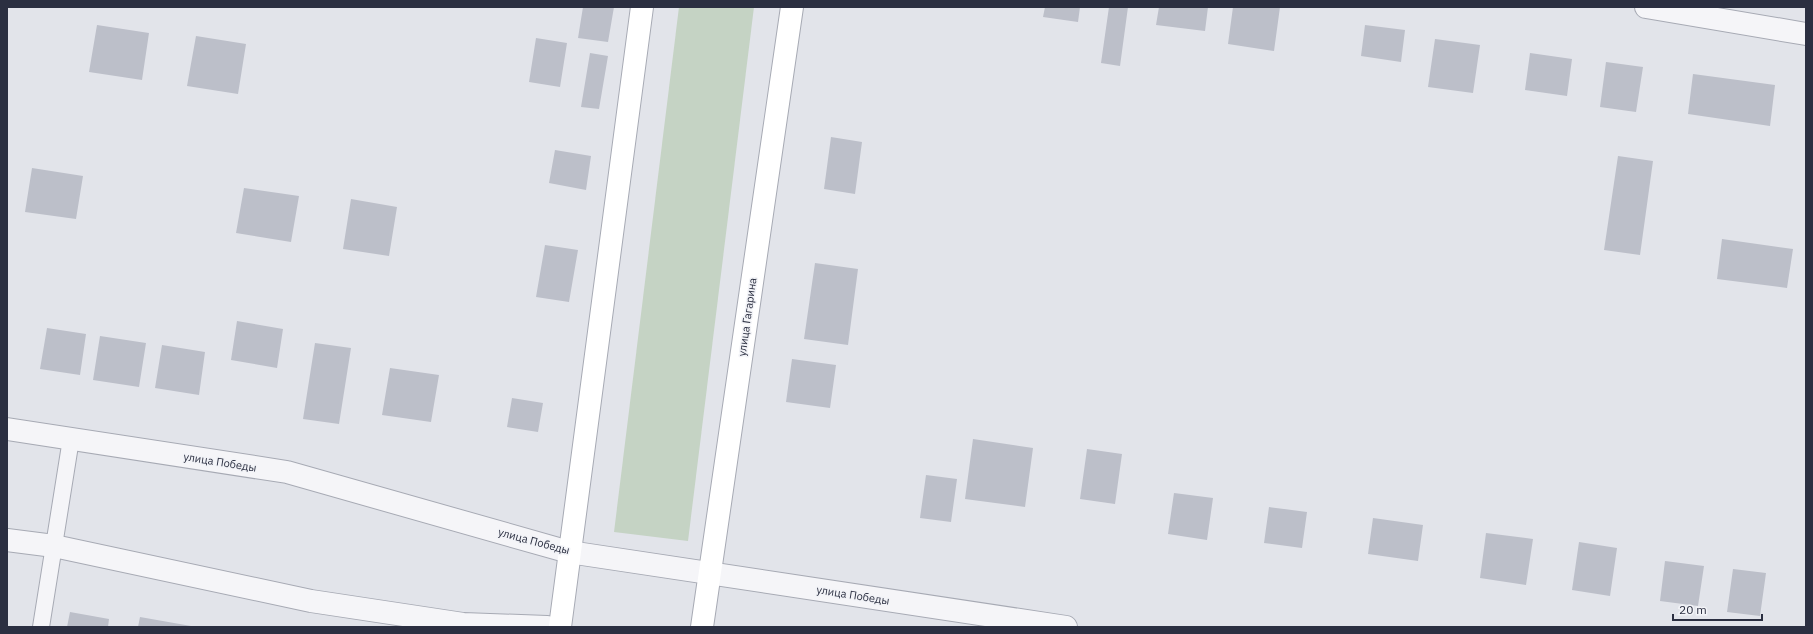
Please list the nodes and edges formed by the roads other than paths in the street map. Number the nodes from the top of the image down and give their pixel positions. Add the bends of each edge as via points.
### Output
1 (642, 7) edge
2 (792, 7) edge
3 (1646, 7) edge
4 (1806, 34) edge
5 (7, 429) edge
6 (72, 439) junction
7 (7, 540) edge
8 (54, 546) junction
9 (569, 552) junction
10 (709, 573) junction
11 (41, 627) edge
12 (547, 627) edge
13 (560, 627) edge
14 (702, 627) edge
15 (1066, 627) edge

1 - 9 street
2 - 10 street, улица Гагарина
3 - 4 street
5 - 6 street, улица Победы
6 - 8 lane
6 - 9 street, улица Победы via 287,472
7 - 8 street
8 - 11 lane
8 - 12 street via 311,601 463,624
9 - 10 street, улица Победы
9 - 13 street
10 - 14 street, улица Гагарина
10 - 15 street, улица Победы

